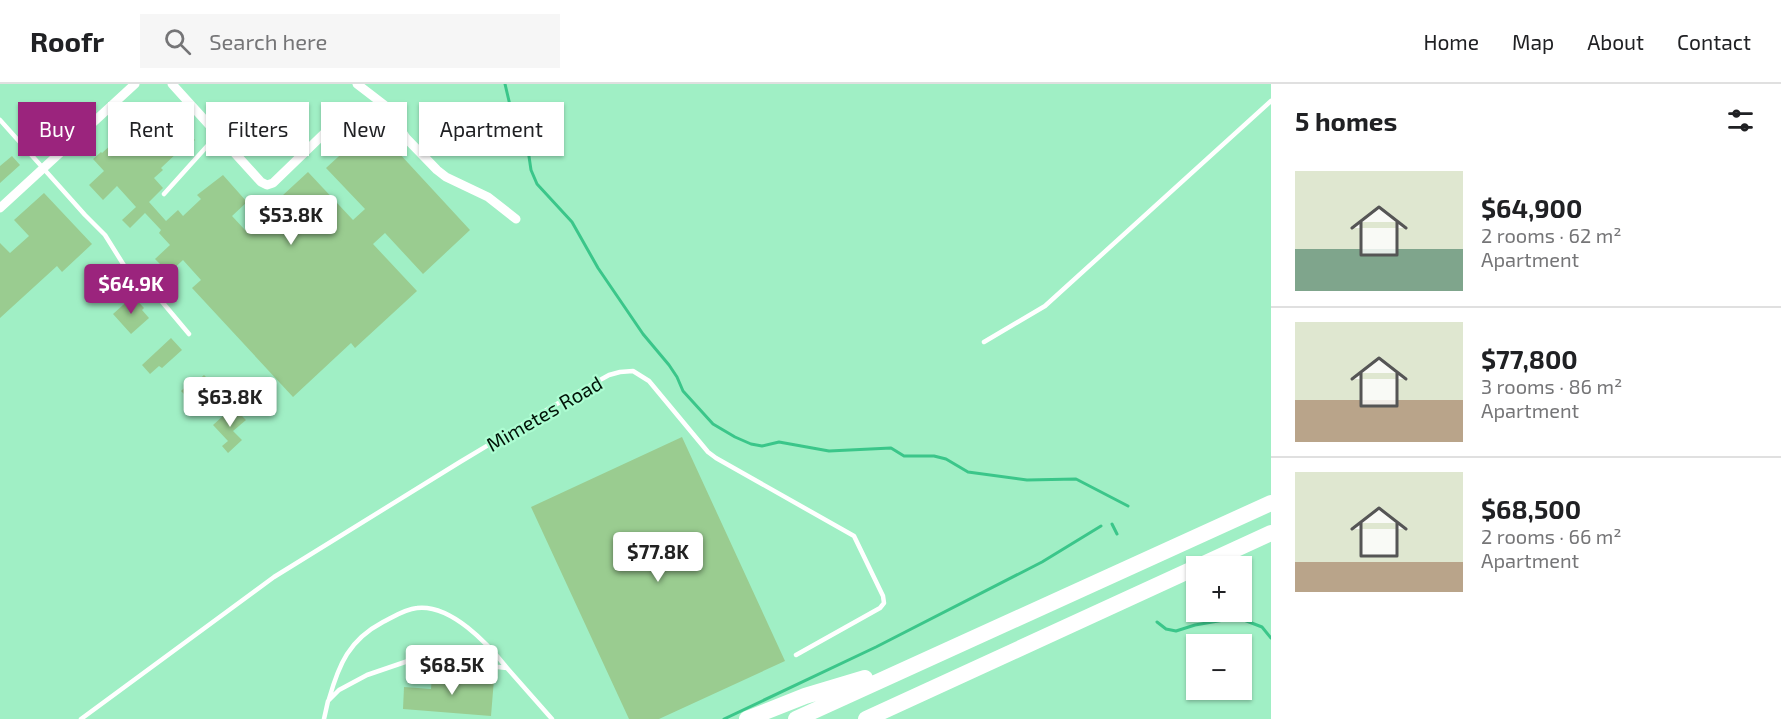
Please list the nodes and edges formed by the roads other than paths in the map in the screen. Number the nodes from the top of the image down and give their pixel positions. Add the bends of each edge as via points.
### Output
1 (135, 84) edge
2 (172, 84) edge
3 (357, 84) edge
4 (1271, 101) edge
5 (0, 120) edge
6 (206, 121) edge
7 (321, 137) edge
8 (206, 147) edge
9 (309, 148) edge
10 (238, 156) edge
11 (301, 156) edge
12 (44, 168) junction
13 (164, 194) dead end
14 (0, 208) edge
15 (516, 219) dead end
16 (189, 334) dead end
17 (984, 342) dead end
18 (1271, 502) edge
19 (1271, 533) edge
20 (1221, 556) edge
21 (1186, 572) edge
22 (796, 656) dead end
23 (921, 662) junction
24 (507, 668) junction
25 (328, 701) junction
26 (81, 719) edge
27 (324, 719) edge
28 (552, 719) edge
29 (747, 719) edge
30 (796, 719) edge
31 (866, 719) edge

1 - 12 street
2 - 6 street
3 - 15 street via 387,107 406,138 436,170 488,197
4 - 17 lane via 1045,306
5 - 12 lane
7 - 9 street
8 - 13 lane
10 - 11 street via 267,184 273,183
12 - 14 street
12 - 16 lane via 105,235 125,267 158,297
18 - 23 highway
19 - 20 highway
21 - 31 highway
22 - 26 lane, Mimetes Road via 884,603 854,536 716,458 649,381 633,372 620,372 555,405 274,577
23 - 29 highway via 806,696
23 - 30 highway
24 - 25 lane via 426,659 408,661 367,675 339,690
24 - 25 lane via 463,624 446,614 417,608 374,627 354,643 336,671
24 - 28 lane
25 - 27 lane

